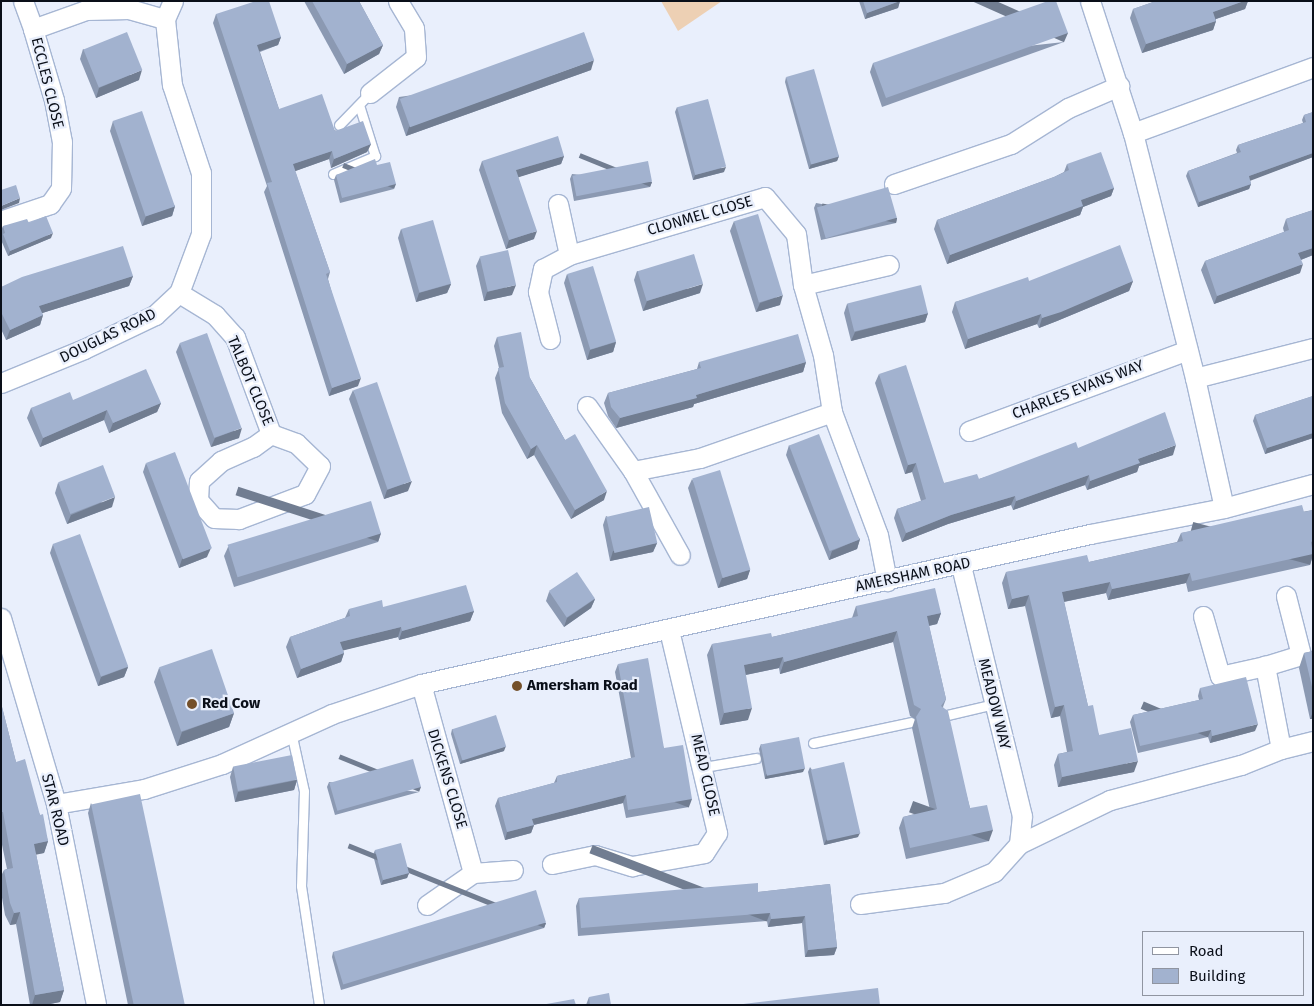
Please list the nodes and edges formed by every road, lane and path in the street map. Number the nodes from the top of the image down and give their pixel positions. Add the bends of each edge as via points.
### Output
1 (23, 1) edge
2 (173, 1) edge
3 (398, 1) edge
4 (1090, 1) edge
5 (165, 19) junction
6 (33, 29) junction
7 (1313, 67) edge
8 (1119, 86) junction
9 (364, 99) junction
10 (339, 125) dead end
11 (1133, 133) junction
12 (333, 174) dead end
13 (894, 184) dead end
14 (558, 204) dead end
15 (3, 220) dead end
16 (569, 255) junction
17 (888, 265) dead end
18 (803, 285) junction
19 (179, 293) junction
20 (550, 339) dead end
21 (1313, 348) edge
22 (1188, 350) junction
23 (1196, 378) junction
24 (1, 383) edge
25 (587, 406) dead end
26 (832, 412) junction
27 (969, 431) dead end
28 (272, 434) junction
29 (634, 471) junction
30 (1313, 484) edge
31 (1224, 508) junction
32 (680, 554) dead end
33 (961, 566) junction
34 (887, 581) junction
35 (1286, 596) dead end
36 (1203, 616) dead end
37 (1, 618) edge
38 (669, 630) junction
39 (1265, 666) junction
40 (421, 684) junction
41 (994, 704) junction
42 (943, 716) edge
43 (911, 722) dead end
44 (291, 732) junction
45 (1313, 741) edge
46 (812, 744) dead end
47 (1281, 749) junction
48 (756, 758) dead end
49 (704, 768) junction
50 (56, 804) junction
51 (1019, 844) junction
52 (552, 864) dead end
53 (513, 870) dead end
54 (473, 874) junction
55 (860, 904) dead end
56 (427, 905) dead end
57 (96, 1005) edge
58 (319, 1005) edge

1 - 6 street, ECCLES CLOSE
2 - 5 street
3 - 9 street via 414,28 416,57
4 - 8 street
5 - 6 street, ECCLES CLOSE via 129,9 86,10
5 - 19 street, DOUGLAS ROAD via 172,85 201,172 201,234
6 - 15 street, ECCLES CLOSE via 54,100 62,142 61,188 50,204
7 - 11 street
8 - 11 street
8 - 13 street via 1068,108 1011,144
9 - 10 lane
9 - 12 lane via 375,156
11 - 22 street
14 - 16 street
16 - 18 street, CLONMEL CLOSE via 765,197 796,234
16 - 20 street, CLONMEL CLOSE via 543,269 541,276 538,292
17 - 18 street
18 - 26 street, CLONMEL CLOSE via 823,356
19 - 24 street, DOUGLAS ROAD via 155,315
19 - 28 street, TALBOT CLOSE via 215,315 235,337
21 - 23 street
22 - 23 street
22 - 27 street, CHARLES EVANS WAY
23 - 31 street
25 - 29 street
26 - 29 street via 700,458
26 - 34 street, CLONMEL CLOSE via 878,535
28 - 28 street, TALBOT CLOSE via 296,443 320,466 305,494 239,519 214,518 198,500 199,480 220,461 253,447
29 - 32 street
30 - 31 street, AMERSHAM ROAD
31 - 33 street, AMERSHAM ROAD via 1090,534
33 - 34 street, AMERSHAM ROAD
33 - 41 street, MEADOW WAY
34 - 38 street, AMERSHAM ROAD
35 - 39 street via 1301,655
36 - 39 street via 1220,676
37 - 50 street, STAR ROAD
38 - 40 street, AMERSHAM ROAD
38 - 49 street, MEAD CLOSE
39 - 47 street
40 - 44 street, AMERSHAM ROAD via 332,714
40 - 54 street, DICKENS CLOSE via 430,726 458,809
41 - 42 lane
41 - 51 street, MEADOW WAY via 1022,816
43 - 46 lane
44 - 50 street, AMERSHAM ROAD via 222,764 144,789
44 - 58 lane via 304,791 301,886
45 - 47 street
47 - 51 street via 1241,765 1110,800
48 - 49 lane
49 - 52 street, MEAD CLOSE via 717,833 704,853 632,866 595,855
50 - 57 street, STAR ROAD
51 - 55 street via 994,872 944,893
53 - 54 street
54 - 56 street

